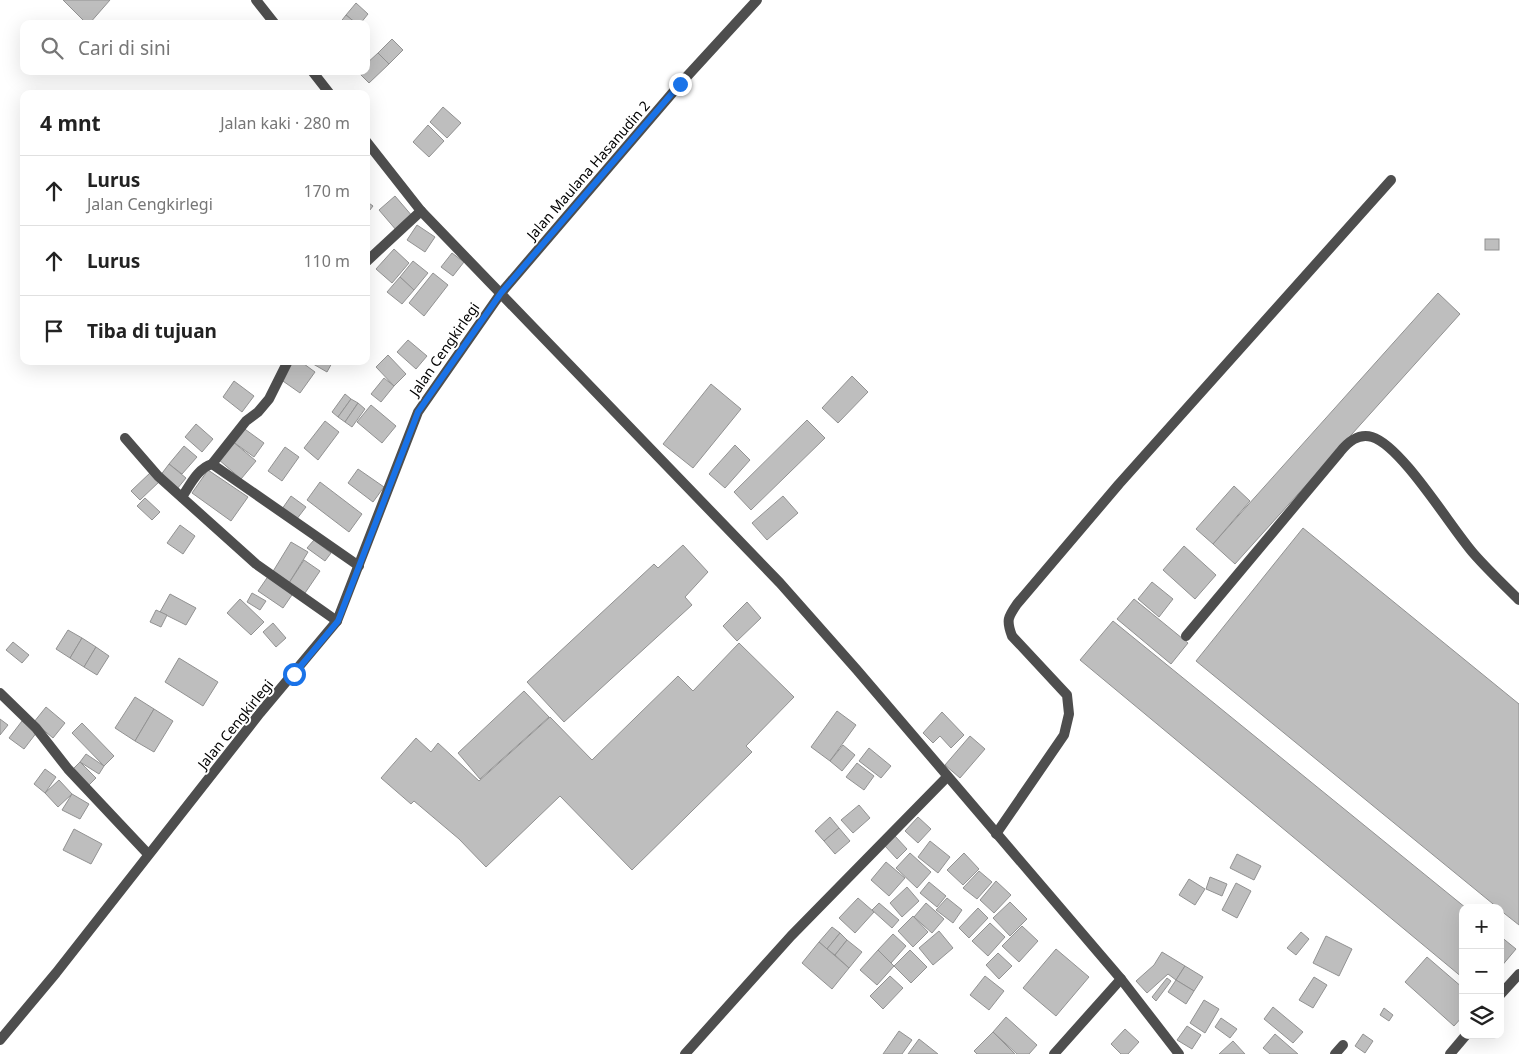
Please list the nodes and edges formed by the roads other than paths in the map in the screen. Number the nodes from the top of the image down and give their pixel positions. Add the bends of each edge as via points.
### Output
1 (256, 0) edge
2 (757, 0) edge
3 (272, 20) edge
4 (315, 75) edge
5 (327, 90) edge
6 (370, 146) edge
7 (1391, 180) dead end
8 (421, 211) junction
9 (370, 258) edge
10 (501, 293) junction
11 (286, 365) edge
12 (125, 438) dead end
13 (212, 464) junction
14 (182, 497) junction
15 (358, 566) junction
16 (1519, 600) edge
17 (338, 621) junction
18 (1186, 636) dead end
19 (0, 692) edge
20 (947, 777) junction
21 (996, 834) junction
22 (148, 854) junction
23 (1519, 974) edge
24 (1121, 979) junction
25 (1501, 994) edge
26 (1463, 1039) edge
27 (0, 1040) edge
28 (1343, 1045) dead end
29 (685, 1054) edge
30 (1054, 1054) edge
31 (1179, 1054) edge
32 (1335, 1054) edge
33 (1450, 1054) edge

1 - 3 street
2 - 10 street, Jalan Maulana Hasanudin 2 via 680,84
4 - 5 street
6 - 8 street
7 - 21 street via 1119,484 1008,618 1012,636 1067,695 1069,714 1064,735
8 - 9 street
8 - 10 street
10 - 15 street, Jalan Cengkirlegi via 418,412
10 - 20 street via 780,583
11 - 13 street via 268,399
12 - 14 street via 158,476
13 - 14 street via 201,470
13 - 15 street
14 - 17 street via 256,564
15 - 17 street, Jalan Cengkirlegi
16 - 18 street via 1473,553 1395,453 1384,444 1364,436 1351,440 1340,452
17 - 22 street, Jalan Cengkirlegi
19 - 22 street
20 - 21 street
20 - 29 street via 790,936
21 - 24 street
22 - 27 street, Jalan Cengkirlegi
23 - 25 street
24 - 30 street
24 - 31 street
26 - 33 street
28 - 32 street

